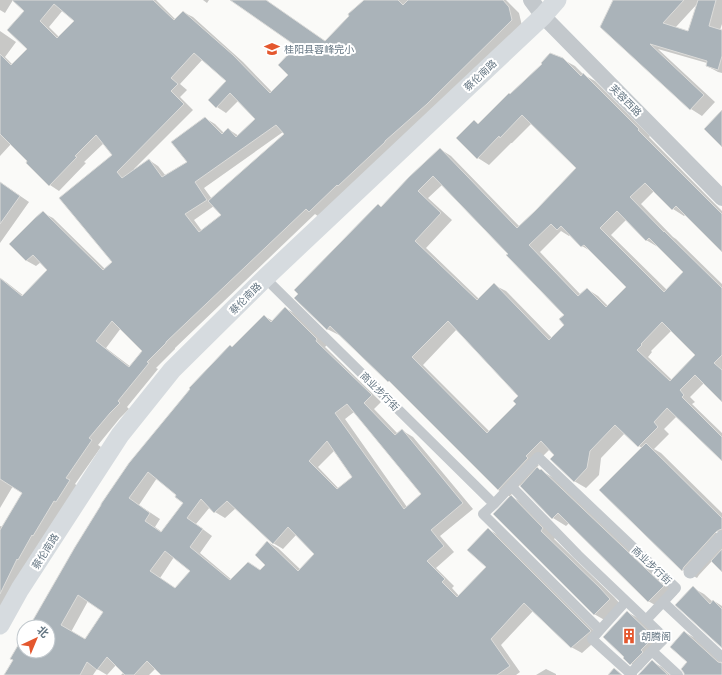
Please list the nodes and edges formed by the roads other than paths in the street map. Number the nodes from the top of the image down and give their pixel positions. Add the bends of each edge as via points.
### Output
1 (531, 0) edge
2 (557, 0) edge
3 (543, 16) junction
4 (722, 198) edge
5 (265, 278) junction
6 (511, 486) junction
7 (494, 504) junction
8 (722, 537) edge
9 (690, 572) dead end
10 (626, 601) junction
11 (663, 602) junction
12 (646, 620) junction
13 (0, 625) edge
14 (600, 630) junction
15 (652, 651) junction
16 (722, 657) edge
17 (631, 674) edge
18 (678, 675) edge

1 - 3 street, 芙蓉西路
2 - 3 main road, 蔡伦南路
3 - 4 street, 芙蓉西路
3 - 5 main road, 蔡伦南路
5 - 7 street, 商业步行街
5 - 13 main road, 蔡伦南路 via 172,370 120,435 20,589
6 - 7 street, 商业步行街
6 - 10 street
6 - 11 street, 商业步行街 via 538,457 676,588
7 - 14 street, 商业步行街 via 483,514
8 - 9 street
10 - 12 street
10 - 14 street
11 - 12 street, 商业步行街
11 - 16 street
12 - 15 street via 665,638
14 - 17 street via 592,639
15 - 17 street
15 - 18 street

